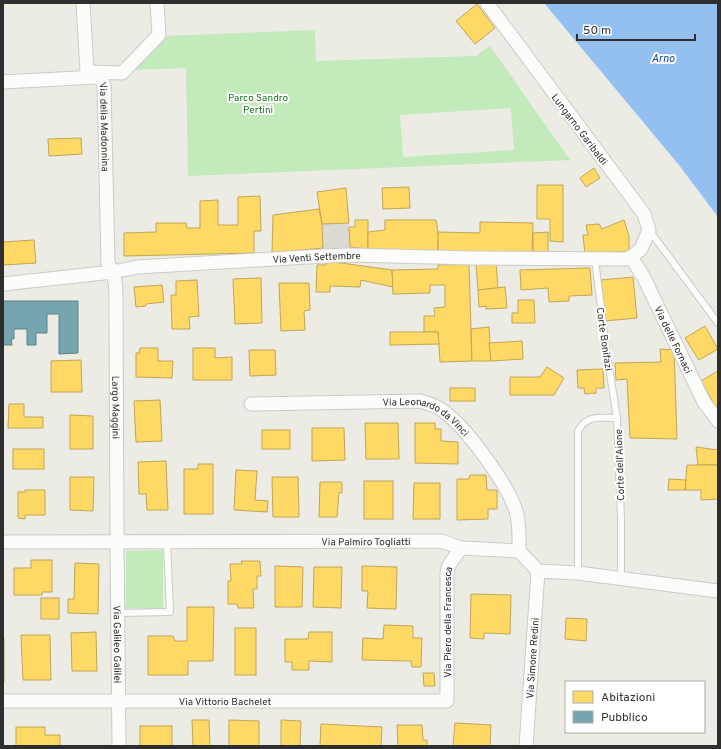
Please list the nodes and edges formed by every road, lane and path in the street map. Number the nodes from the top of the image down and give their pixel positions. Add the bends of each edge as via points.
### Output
1 (83, 3) edge
2 (157, 3) edge
3 (487, 3) edge
4 (3, 82) edge
5 (649, 230) junction
6 (631, 257) junction
7 (595, 260) junction
8 (113, 272) junction
9 (3, 284) edge
10 (718, 323) edge
11 (251, 404) dead end
12 (617, 418) junction
13 (718, 421) edge
14 (3, 542) edge
15 (117, 542) junction
16 (167, 542) junction
17 (461, 548) junction
18 (519, 551) junction
19 (538, 571) junction
20 (578, 573) junction
21 (622, 579) junction
22 (718, 591) edge
23 (118, 613) junction
24 (3, 701) edge
25 (119, 701) junction
26 (447, 701) joint
27 (119, 746) edge
28 (526, 746) edge

1 - 2 street via 87,72 122,73 159,36
3 - 5 street, Lungarno Garibaldi via 644,214
4 - 8 street, Via della Madonnina via 96,78 102,80 108,263
5 - 6 street via 641,249
5 - 10 lane
6 - 7 street, Via Venti Settembre
6 - 13 street, Via delle Fornaci via 650,290 704,402
7 - 8 street, Via Venti Settembre via 330,256 137,267
7 - 12 lane, Corte Bonifazi
8 - 9 street, Via Venti Settembre
8 - 15 street, Largo Maggini via 116,307
11 - 18 street, Via Leonardo da Vinci via 420,401 440,409 464,431 507,489 519,521
12 - 20 lane, Corte dell'Aione via 588,420 578,431
12 - 21 lane, Corte dell'Aione
14 - 15 street, Via Palmiro Togliatti
15 - 16 street, Via Palmiro Togliatti
15 - 23 street, Via Galileo Galilei
16 - 17 street, Via Palmiro Togliatti via 441,541
16 - 23 lane via 170,612
17 - 18 street, Via Palmiro Togliatti
17 - 26 street, Via Piero della Francesca via 447,572
18 - 19 street
19 - 20 street
19 - 28 street, Via Simone Redini
20 - 21 street
21 - 22 street
23 - 25 street, Via Galileo Galilei
24 - 25 street, Via Vittorio Bachelet
25 - 26 street, Via Vittorio Bachelet
25 - 27 street, Via Galileo Galilei

